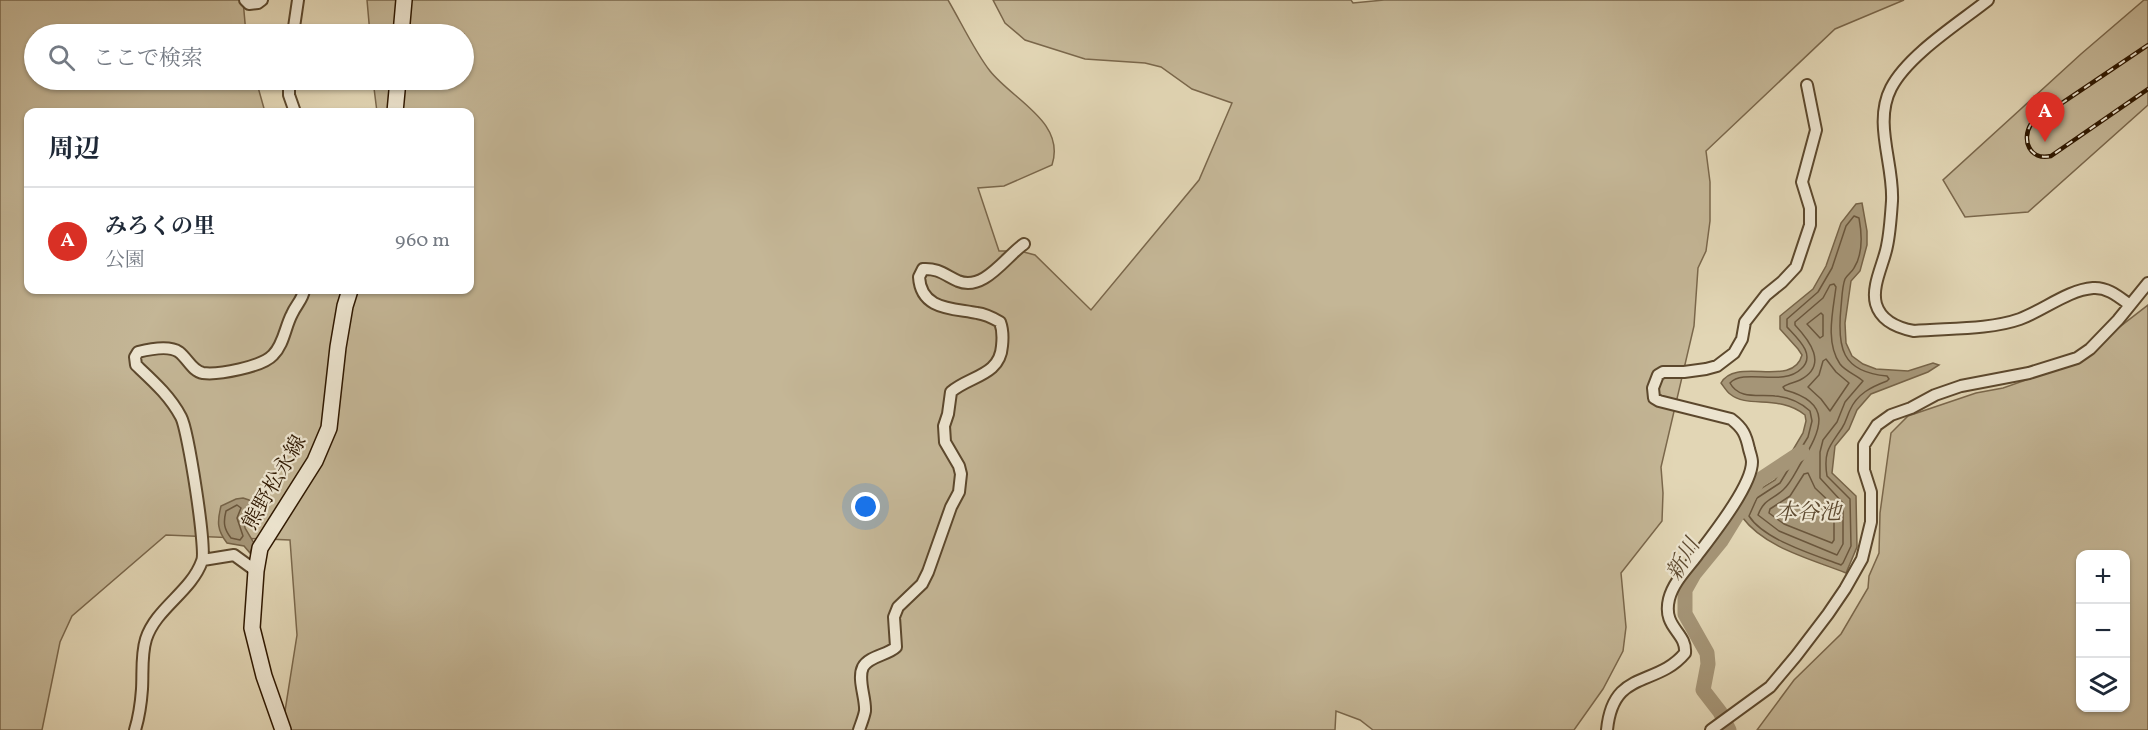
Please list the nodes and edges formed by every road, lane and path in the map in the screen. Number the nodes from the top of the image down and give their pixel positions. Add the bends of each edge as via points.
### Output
1 (245, 0) edge
2 (262, 0) edge
3 (298, 0) edge
4 (404, 0) edge
5 (1988, 0) edge
6 (294, 24) edge
7 (402, 24) edge
8 (1808, 85) dead end
9 (289, 90) edge
10 (397, 90) edge
11 (294, 108) edge
12 (395, 108) edge
13 (1024, 244) dead end
14 (2148, 284) edge
15 (302, 294) edge
16 (349, 294) edge
17 (2130, 305) junction
18 (203, 560) junction
19 (256, 571) junction
20 (135, 730) edge
21 (283, 730) edge
22 (859, 730) edge
23 (1606, 730) edge
24 (1710, 730) edge

1 - 2 street via 249,4
3 - 6 street
4 - 7 main road
5 - 17 street via 1912,60 1889,91 1884,131 1892,198 1888,245 1875,302 1881,314 1902,329 1914,331 2020,319 2079,291 2094,288 2116,294
8 - 23 street via 1816,130 1802,182 1810,208 1810,225 1796,267 1745,322 1734,353 1706,369 1663,372 1653,388 1654,398 1659,401 1738,424 1746,432 1752,462 1749,473 1744,487 1678,580 1669,600 1670,622 1684,640 1685,653 1672,667 1634,681 1614,700
9 - 11 street
10 - 12 main road
13 - 22 street via 998,269 968,284 935,268 923,269 918,277 922,292 931,301 1000,322 1002,349 992,369 951,392 945,442 959,466 959,492 922,584 898,607 894,617 896,647 863,667 865,712
14 - 17 street
15 - 18 street via 283,340 264,362 220,373 202,373 178,351 149,349 135,357 136,365 172,401 183,420 192,456
16 - 19 main road, 熊野松永線 via 338,346 329,428 315,461 260,548
17 - 24 street via 2090,349 2076,358 2029,373 1961,386 1891,415 1877,425 1864,445 1871,522 1862,559 1845,589 1770,687
18 - 19 street via 234,555
18 - 20 street via 188,587 161,615 147,638
19 - 21 main road, 熊野松永線 via 252,628

